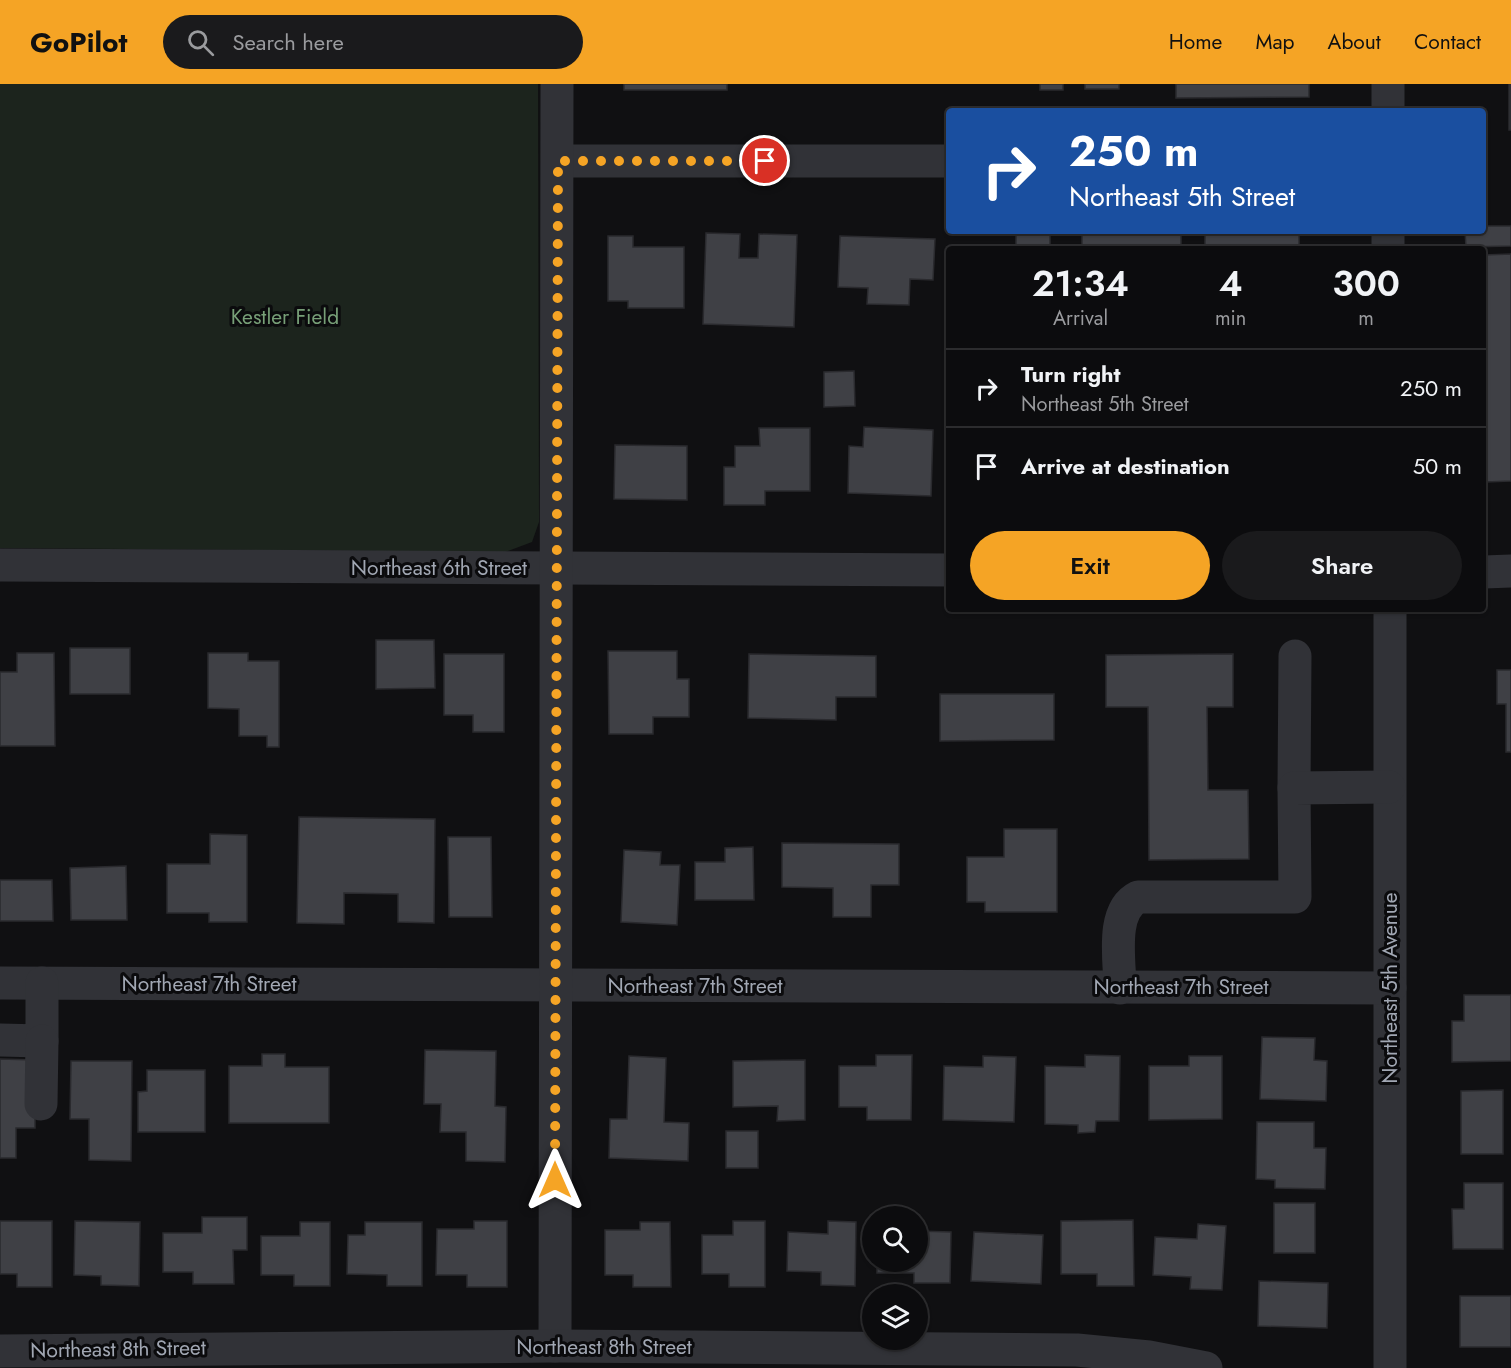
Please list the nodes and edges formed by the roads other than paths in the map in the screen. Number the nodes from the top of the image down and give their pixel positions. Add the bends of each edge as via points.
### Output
1 (557, 84) edge
2 (1388, 84) edge
3 (1388, 108) edge
4 (558, 161) junction
5 (946, 161) edge
6 (0, 565) edge
7 (556, 568) junction
8 (946, 570) edge
9 (1511, 571) edge
10 (1486, 572) edge
11 (1390, 612) edge
12 (1295, 656) dead end
13 (1389, 787) junction
14 (1294, 788) junction
15 (0, 983) edge
16 (42, 983) junction
17 (556, 985) junction
18 (1120, 987) junction
19 (1390, 988) junction
20 (0, 1040) edge
21 (42, 1041) junction
22 (41, 1104) dead end
23 (555, 1346) junction
24 (0, 1351) edge
25 (36, 1359) edge
26 (1077, 1359) edge
27 (1206, 1368) edge
28 (1390, 1368) edge

1 - 4 street
2 - 3 street
4 - 5 street
4 - 7 street
6 - 7 street, Northeast 6th Street
7 - 8 street, Northeast 6th Street
7 - 17 street
9 - 10 street
11 - 13 street, Northeast 5th Avenue
12 - 14 street
13 - 14 street
13 - 19 street, Northeast 5th Avenue
14 - 18 street via 1295,897 1132,900 1120,925
15 - 16 street, Northeast 7th Street
16 - 17 street, Northeast 7th Street
16 - 21 street
17 - 18 street, Northeast 7th Street
17 - 23 street
18 - 19 street, Northeast 7th Street
19 - 28 street, Northeast 5th Avenue
20 - 21 street
21 - 22 street
23 - 25 street, Northeast 8th Street
23 - 26 street, Northeast 8th Street
24 - 25 street, Northeast 8th Street
26 - 27 street, Northeast 8th Street via 1149,1357

